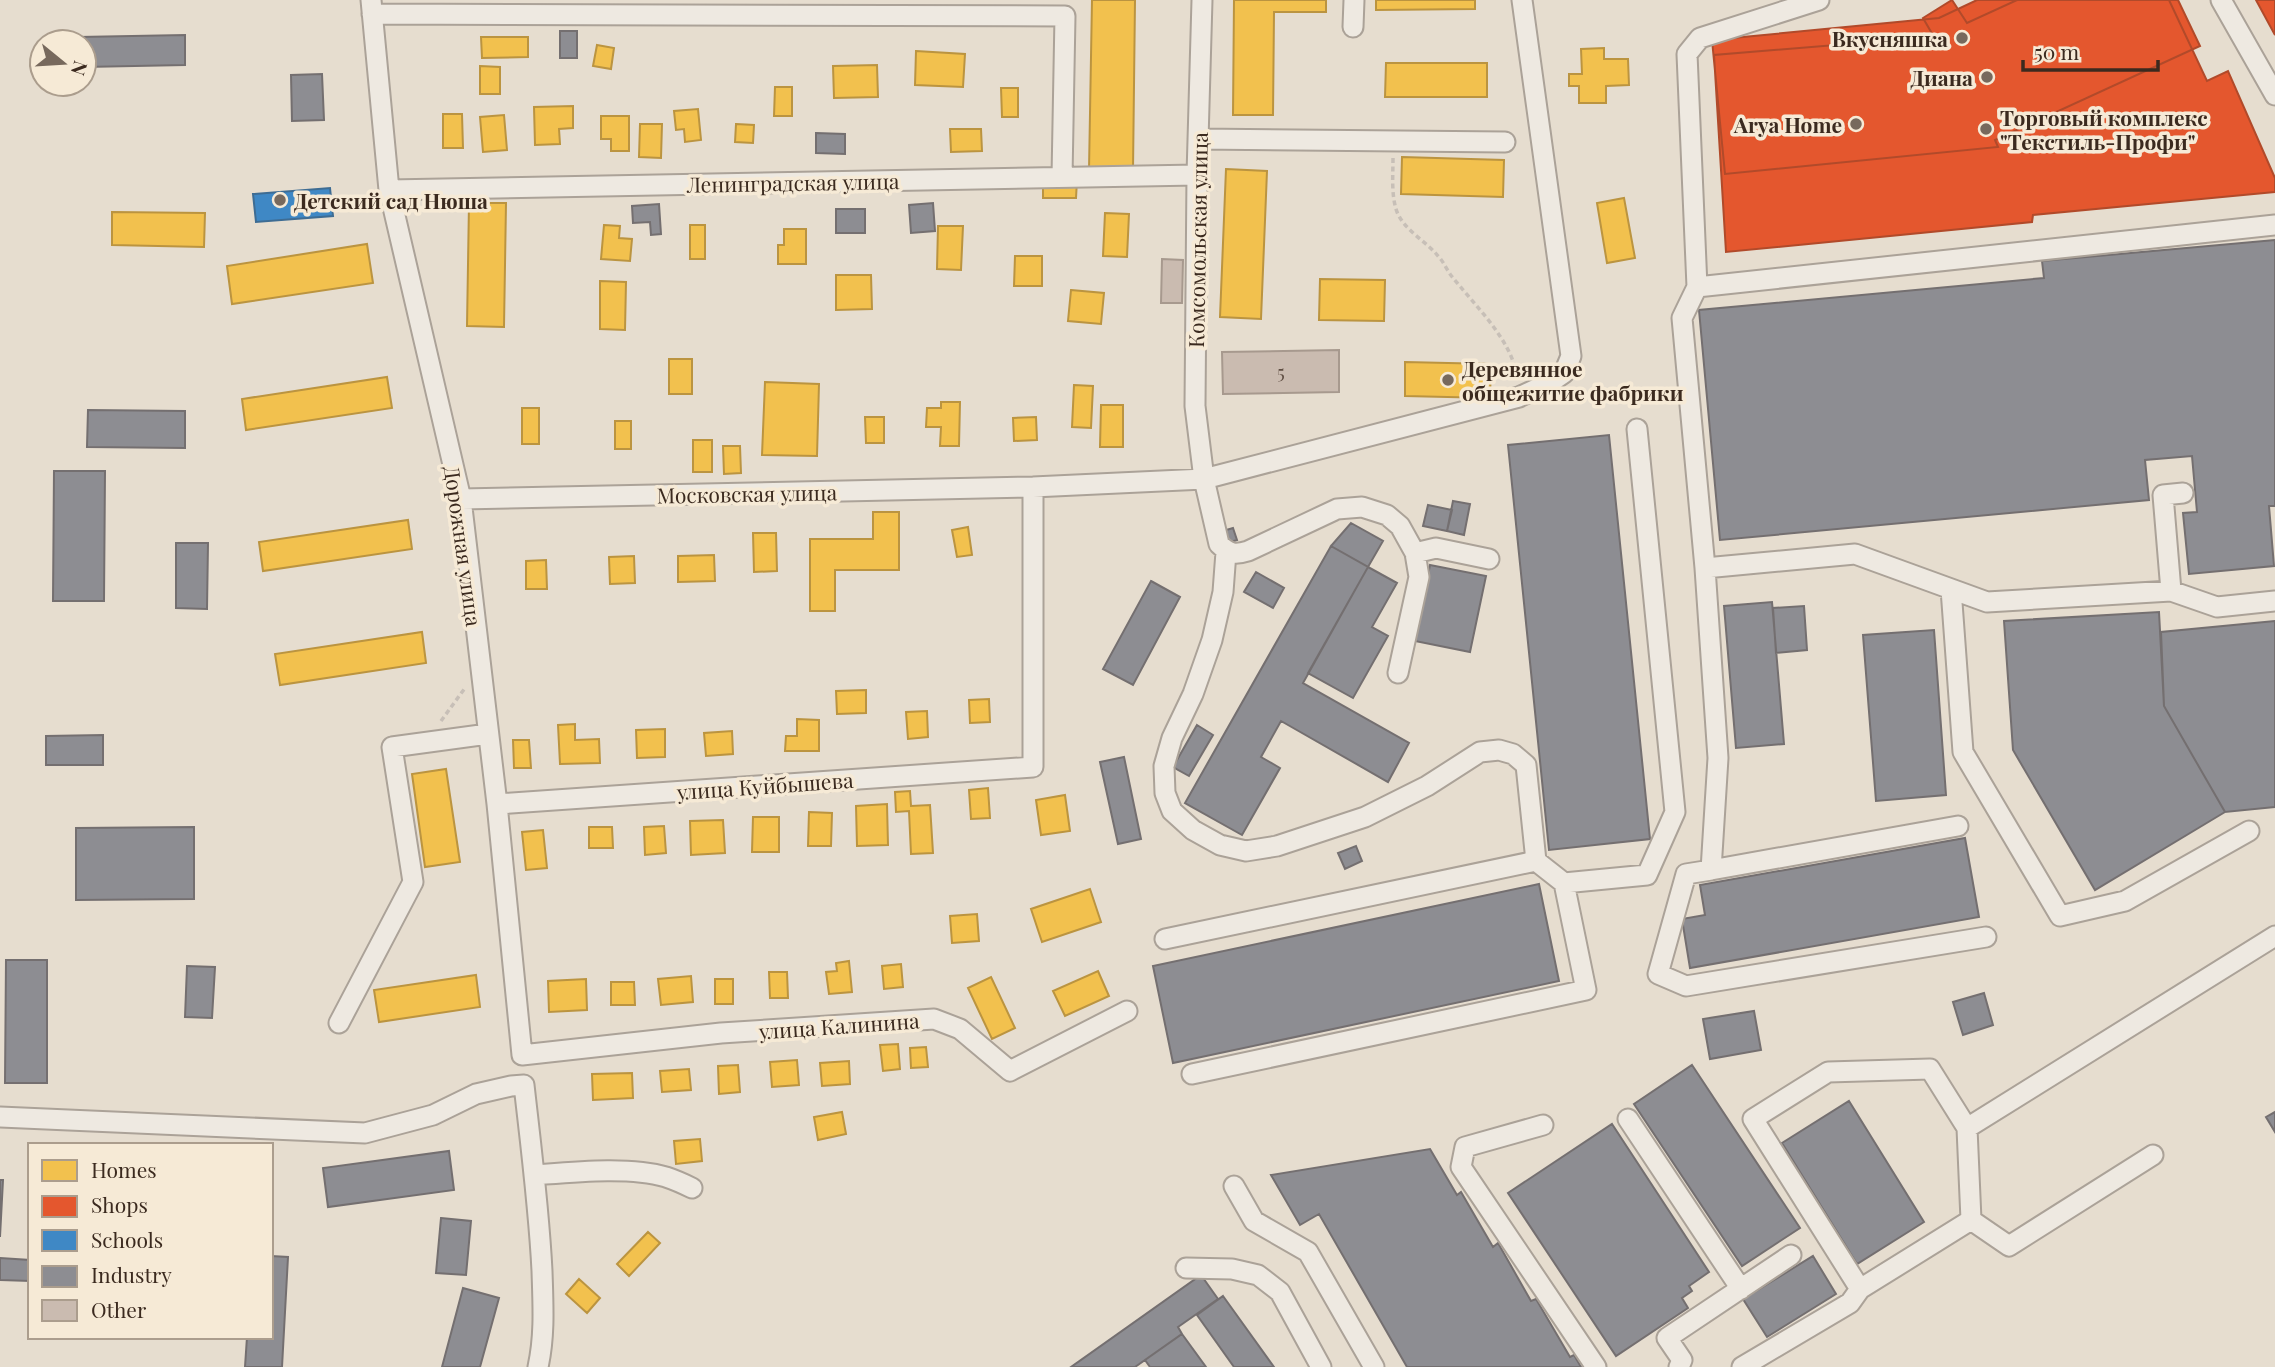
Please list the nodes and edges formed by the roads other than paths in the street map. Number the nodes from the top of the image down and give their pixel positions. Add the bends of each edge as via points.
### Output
1 (1202, 0) edge
2 (1354, 0) edge
3 (1522, 0) edge
4 (1819, 0) edge
5 (2221, 0) edge
6 (371, 7) edge
7 (789, 8) edge
8 (1353, 27) dead end
9 (2275, 95) edge
10 (1198, 139) junction
11 (1505, 142) dead end
12 (1197, 175) junction
13 (1062, 177) junction
14 (389, 190) junction
15 (2275, 225) edge
16 (1697, 287) junction
17 (1637, 429) dead end
18 (1204, 479) junction
19 (1033, 486) junction
20 (2183, 493) dead end
21 (461, 499) junction
22 (1226, 552) junction
23 (1415, 553) junction
24 (1489, 559) dead end
25 (1705, 568) junction
26 (1951, 589) junction
27 (2171, 591) junction
28 (2275, 601) edge
29 (1398, 673) dead end
30 (488, 734) junction
31 (497, 804) junction
32 (1958, 826) dead end
33 (2249, 831) dead end
34 (1536, 860) junction
35 (1711, 870) junction
36 (1564, 883) junction
37 (2275, 936) edge
38 (1986, 937) dead end
39 (1166, 939) dead end
40 (1127, 1011) dead end
41 (339, 1023) dead end
42 (522, 1055) joint
43 (1192, 1074) dead end
44 (0, 1117) edge
45 (1628, 1119) dead end
46 (1543, 1125) dead end
47 (1968, 1128) junction
48 (2153, 1155) dead end
49 (534, 1175) junction
50 (1234, 1186) dead end
51 (692, 1188) dead end
52 (1971, 1220) junction
53 (1791, 1255) dead end
54 (1186, 1268) dead end
55 (1741, 1289) junction
56 (1860, 1290) junction
57 (538, 1367) edge
58 (1321, 1367) edge
59 (1374, 1367) edge
60 (1596, 1367) edge
61 (1679, 1367) edge
62 (1742, 1367) edge

1 - 10 street, Комсомольская улица
2 - 8 street
3 - 18 street, Московская улица via 1571,356 1564,373 1518,392
4 - 16 street via 1700,38 1687,54
5 - 9 street
6 - 7 street
6 - 14 street, Дорожная улица
7 - 13 street via 1066,16
10 - 11 street
10 - 12 street, Комсомольская улица
12 - 13 street, Ленинградская улица
12 - 18 street, Комсомольская улица via 1195,406
13 - 14 street, Ленинградская улица
14 - 21 street, Дорожная улица
15 - 16 street
16 - 25 street via 1682,318
17 - 36 street via 1675,812 1647,875
18 - 19 street, Московская улица
18 - 22 street, Комсомольская улица via 1219,544
19 - 21 street, Московская улица
19 - 31 street, улица Куйбышева via 1033,767
20 - 27 street via 2162,495
21 - 30 street, Дорожная улица
22 - 23 street via 1248,551 1337,509 1362,507 1387,515 1400,526
22 - 34 street via 1212,640 1164,766 1165,793 1172,811 1220,845 1246,851 1278,846 1365,817 1427,786 1480,752 1499,750 1526,765
23 - 24 street via 1436,548
23 - 29 street via 1419,577
25 - 26 street via 1855,554
25 - 35 street via 1718,758
26 - 27 street via 1987,602
26 - 33 street via 1963,752 2060,916 2125,901
27 - 28 street via 2217,607
30 - 31 street, Дорожная улица
30 - 41 street via 392,747 413,882
31 - 42 street, Дорожная улица
32 - 35 street
34 - 36 street
34 - 39 street
35 - 38 street via 1686,874 1658,974 1686,986
36 - 43 street via 1586,990
37 - 47 street
40 - 42 street, улица Калинина via 1010,1070 960,1029 934,1019 721,1032
44 - 49 street via 365,1133 433,1115 476,1094 524,1085
45 - 55 street
46 - 60 street via 1465,1147 1461,1167
47 - 52 street
47 - 56 street via 1930,1069 1828,1072 1753,1119
48 - 52 street via 2008,1246
49 - 51 street via 640,1173
49 - 57 street via 544,1313
50 - 59 street via 1254,1221 1307,1252
52 - 56 street
53 - 55 street
54 - 58 street via 1258,1275 1280,1292
55 - 61 street via 1667,1338 1682,1360
56 - 62 street via 1850,1303

